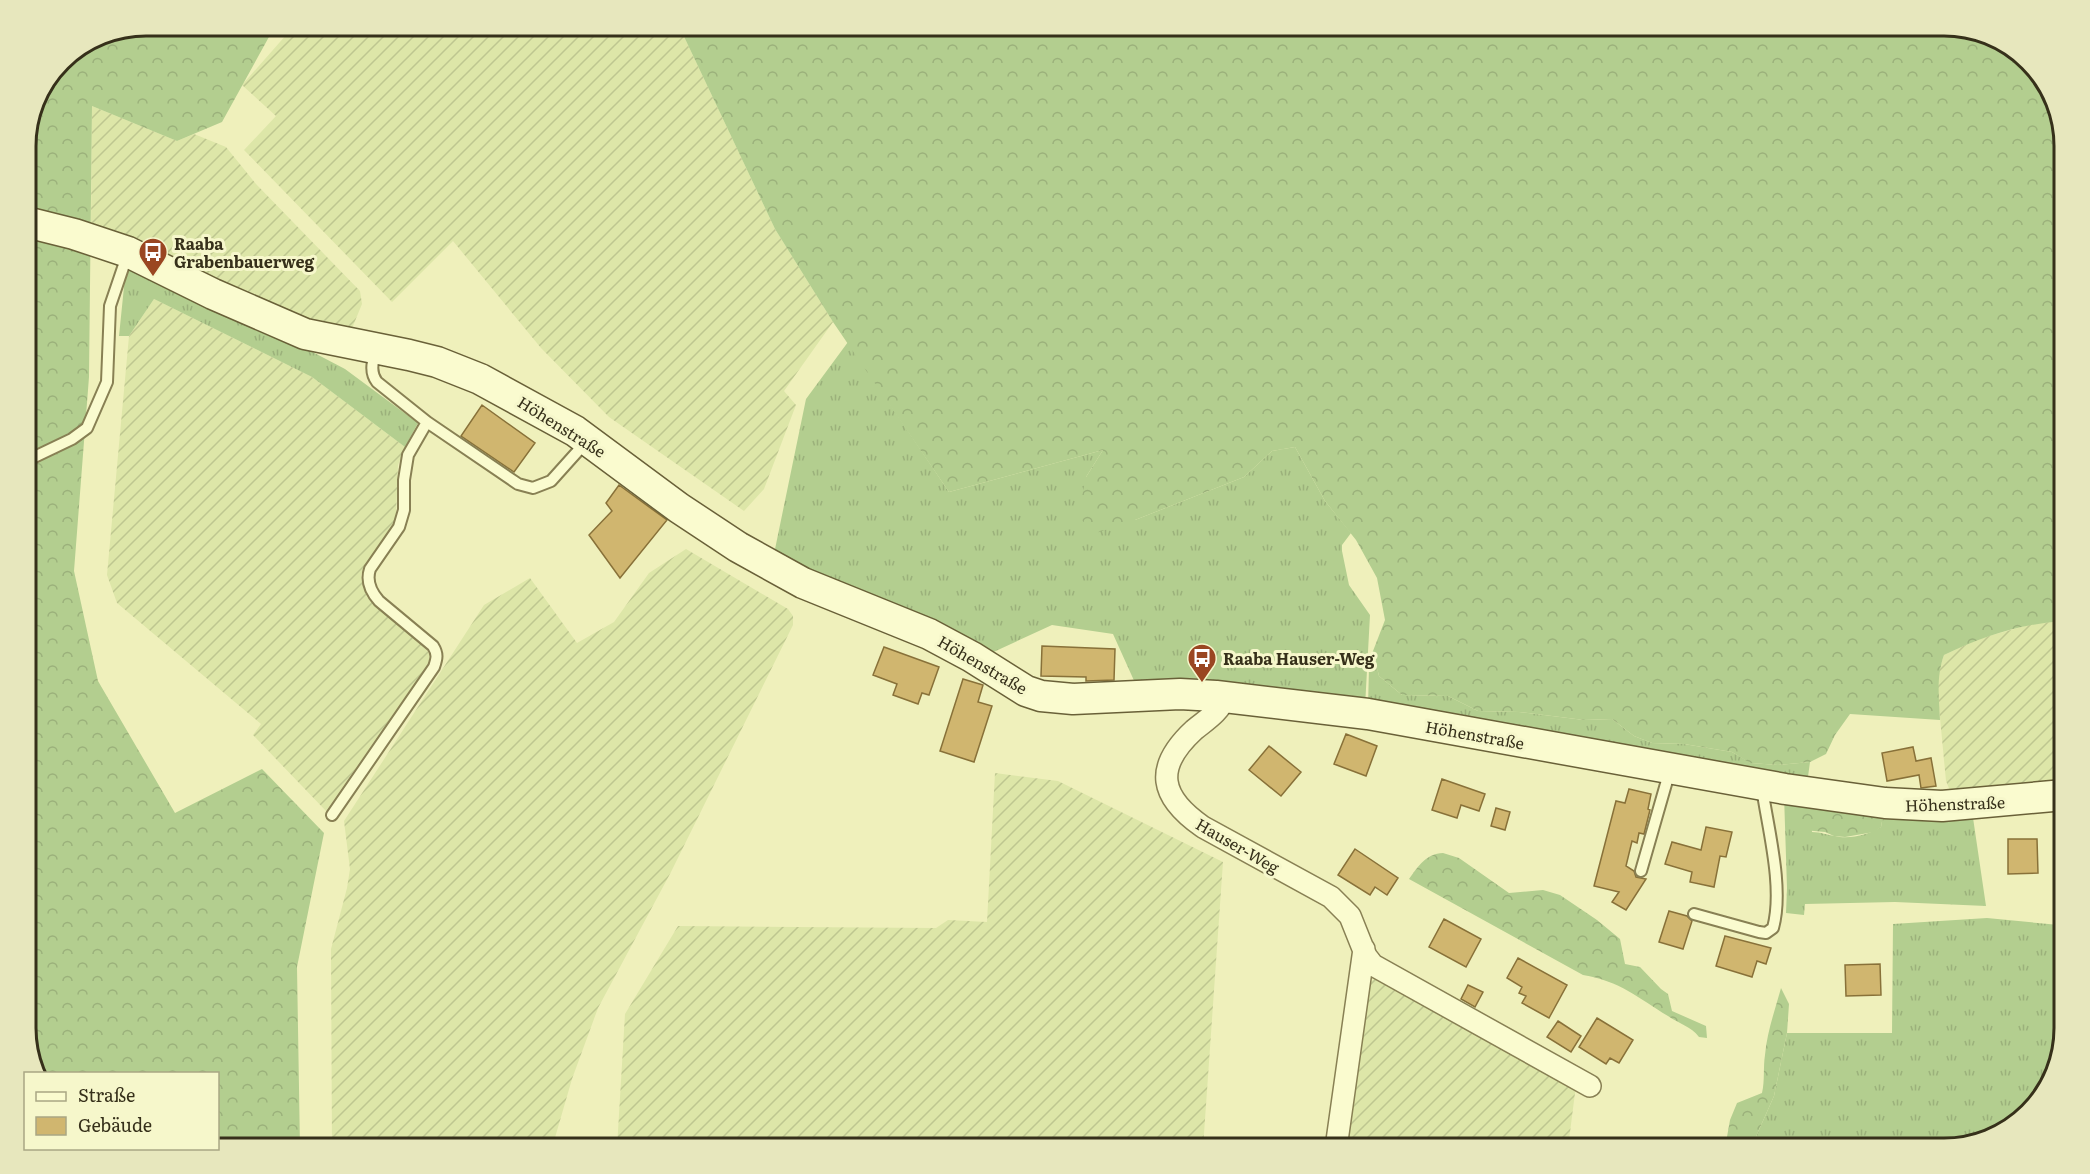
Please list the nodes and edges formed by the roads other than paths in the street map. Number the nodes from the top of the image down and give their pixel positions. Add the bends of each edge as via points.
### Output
1 (36, 224) edge
2 (128, 252) junction
3 (376, 349) junction
4 (427, 422) junction
5 (587, 440) junction
6 (36, 456) edge
7 (1225, 698) junction
8 (1671, 769) junction
9 (1761, 785) junction
10 (2054, 796) edge
11 (332, 815) dead end
12 (1641, 871) dead end
13 (1694, 914) dead end
14 (1364, 949) junction
15 (1590, 1086) dead end
16 (1338, 1138) edge

1 - 2 street, Höhenstraße
2 - 3 street, Höhenstraße via 285,326 315,337
2 - 6 lane via 110,306 107,382 87,428
3 - 4 lane via 371,367 377,382
3 - 5 street, Höhenstraße via 437,362 480,379
4 - 5 lane via 518,484 533,488 551,481
4 - 11 lane via 408,455 399,527 368,575 372,594 428,641 437,658
5 - 7 street, Höhenstraße via 738,547 803,583 929,634 1026,691 1056,699 1180,694
7 - 8 street, Höhenstraße via 1368,714
7 - 14 street, Hauser-Weg via 1171,759 1167,771 1172,798 1186,815 1203,826 1331,897 1350,916
8 - 9 street, Höhenstraße
8 - 12 lane
9 - 10 street, Höhenstraße via 1919,806
9 - 13 lane via 1776,884 1773,928 1759,932
14 - 15 street, Hauser-Weg via 1373,965
14 - 16 street

